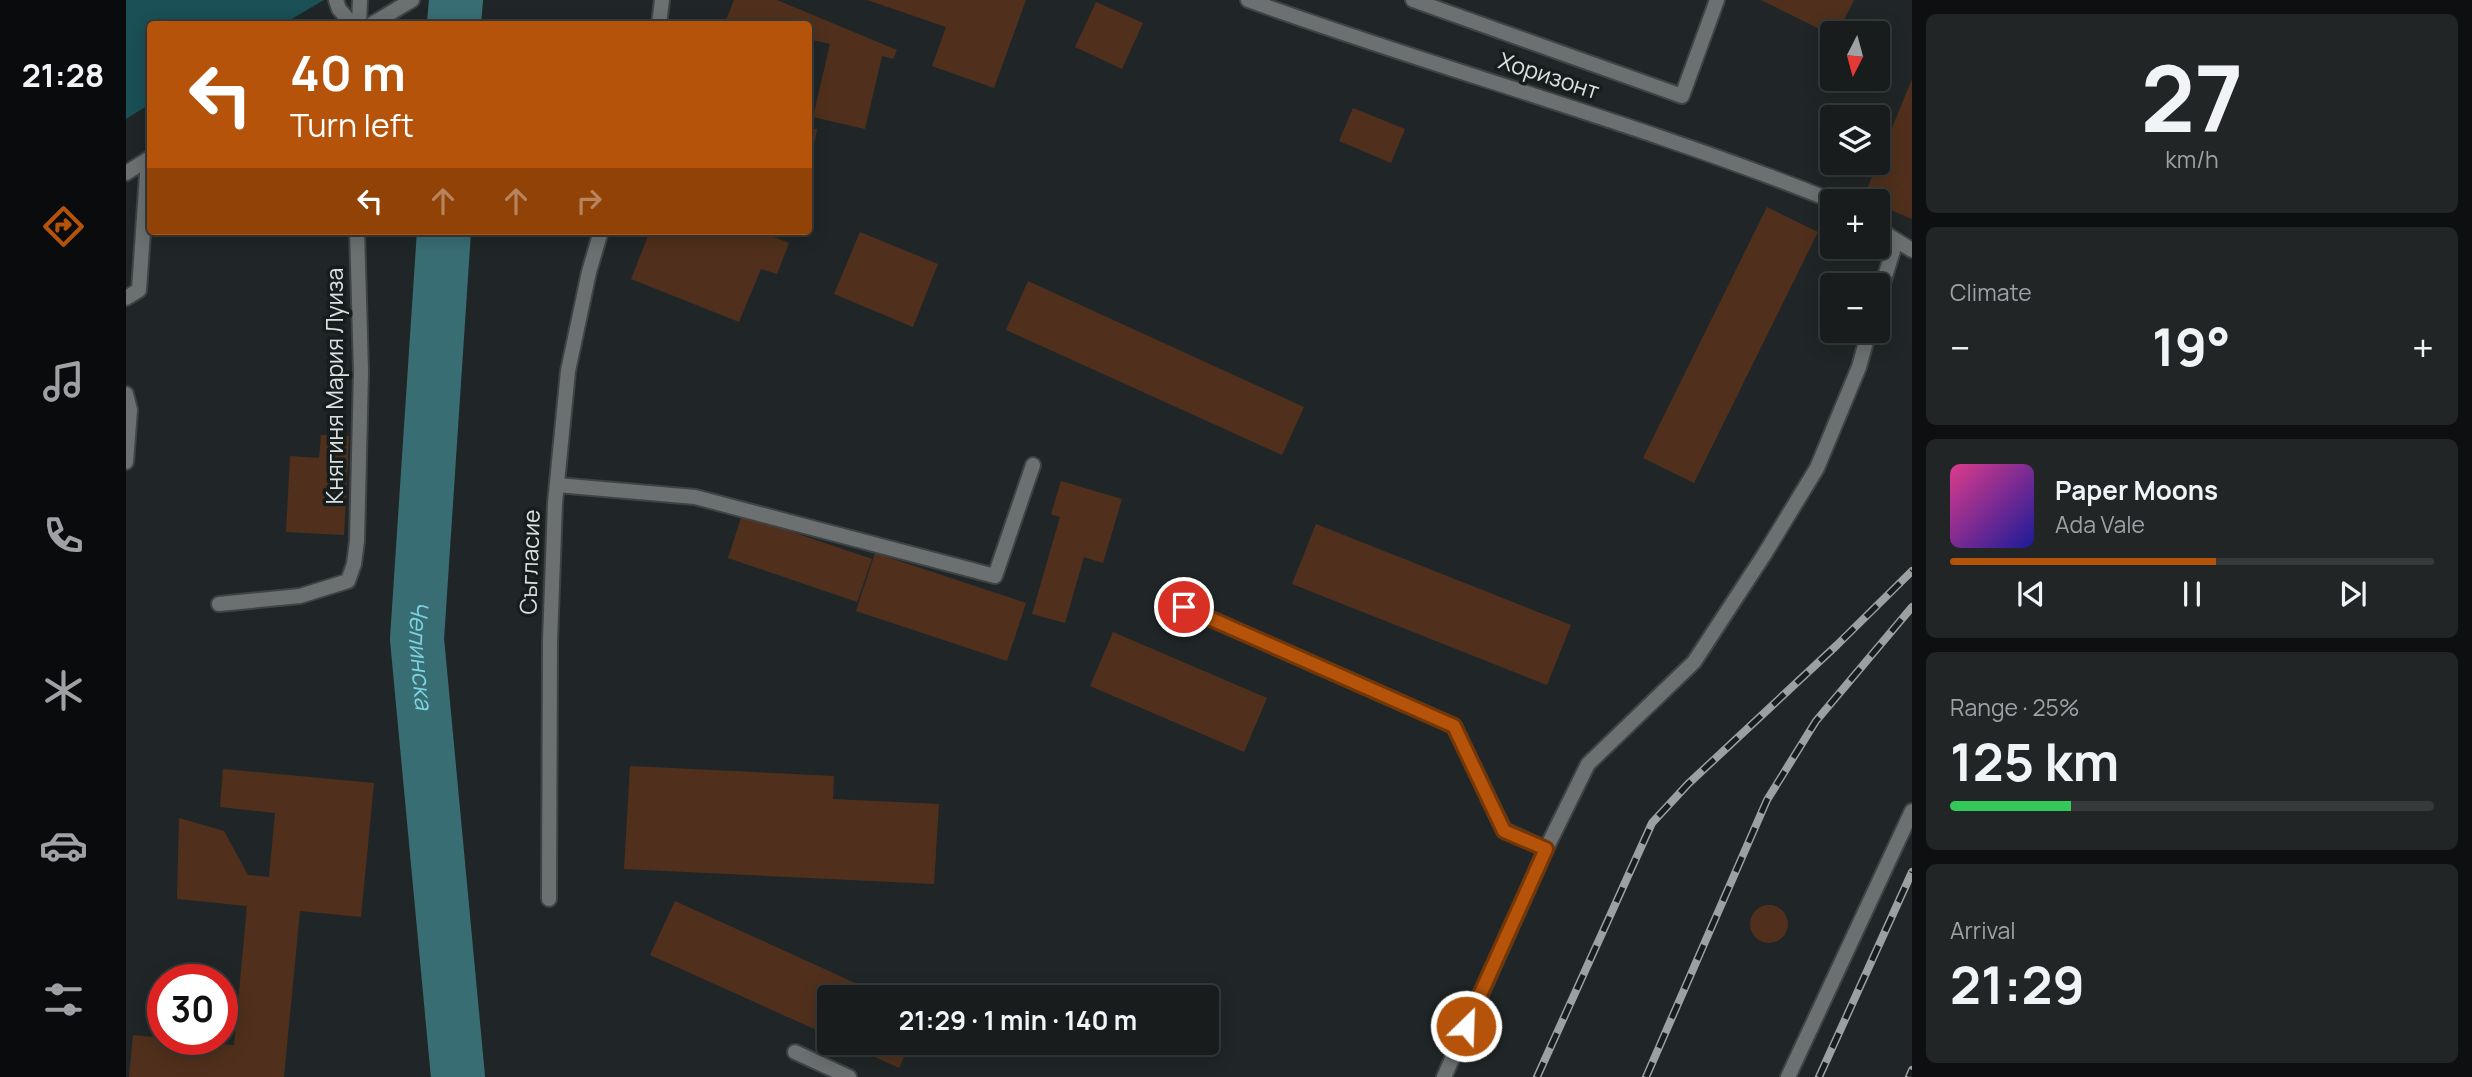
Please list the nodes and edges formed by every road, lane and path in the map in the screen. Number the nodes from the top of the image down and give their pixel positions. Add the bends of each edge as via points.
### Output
1 (336, 0) edge
2 (360, 0) edge
3 (412, 0) edge
4 (662, 0) edge
5 (1248, 0) edge
6 (1413, 0) edge
7 (1717, 0) edge
8 (349, 21) edge
9 (359, 21) edge
10 (377, 21) edge
11 (659, 21) edge
12 (147, 160) edge
13 (126, 173) edge
14 (147, 185) edge
15 (1820, 196) edge
16 (357, 235) edge
17 (600, 235) edge
18 (1890, 237) edge
19 (1896, 241) junction
20 (1912, 250) edge
21 (1886, 273) edge
22 (126, 298) edge
23 (1866, 343) edge
24 (126, 394) edge
25 (126, 463) edge
26 (1033, 465) dead end
27 (557, 485) junction
28 (219, 604) dead end
29 (1184, 607) dead end
30 (1912, 811) edge
31 (1546, 849) junction
32 (549, 899) dead end
33 (795, 1052) dead end
34 (849, 1077) edge
35 (1444, 1077) edge
36 (1788, 1077) edge

1 - 8 street
2 - 9 street
3 - 10 street
4 - 11 street
5 - 15 street, Хоризонт
6 - 7 street via 1682,96
12 - 13 street
14 - 22 street via 139,290
16 - 28 street, Княгиня Мария Луиза via 361,371 357,541 348,581 300,596
17 - 27 street, Съгласие via 568,371
18 - 19 street
19 - 20 street
19 - 21 street
23 - 31 street via 1817,468 1764,555 1694,662 1588,764
24 - 25 street via 130,410
26 - 27 street via 995,576 695,497
27 - 32 street, Съгласие via 550,641
29 - 31 street via 1454,726 1504,831
30 - 36 street
31 - 35 street
33 - 34 street

